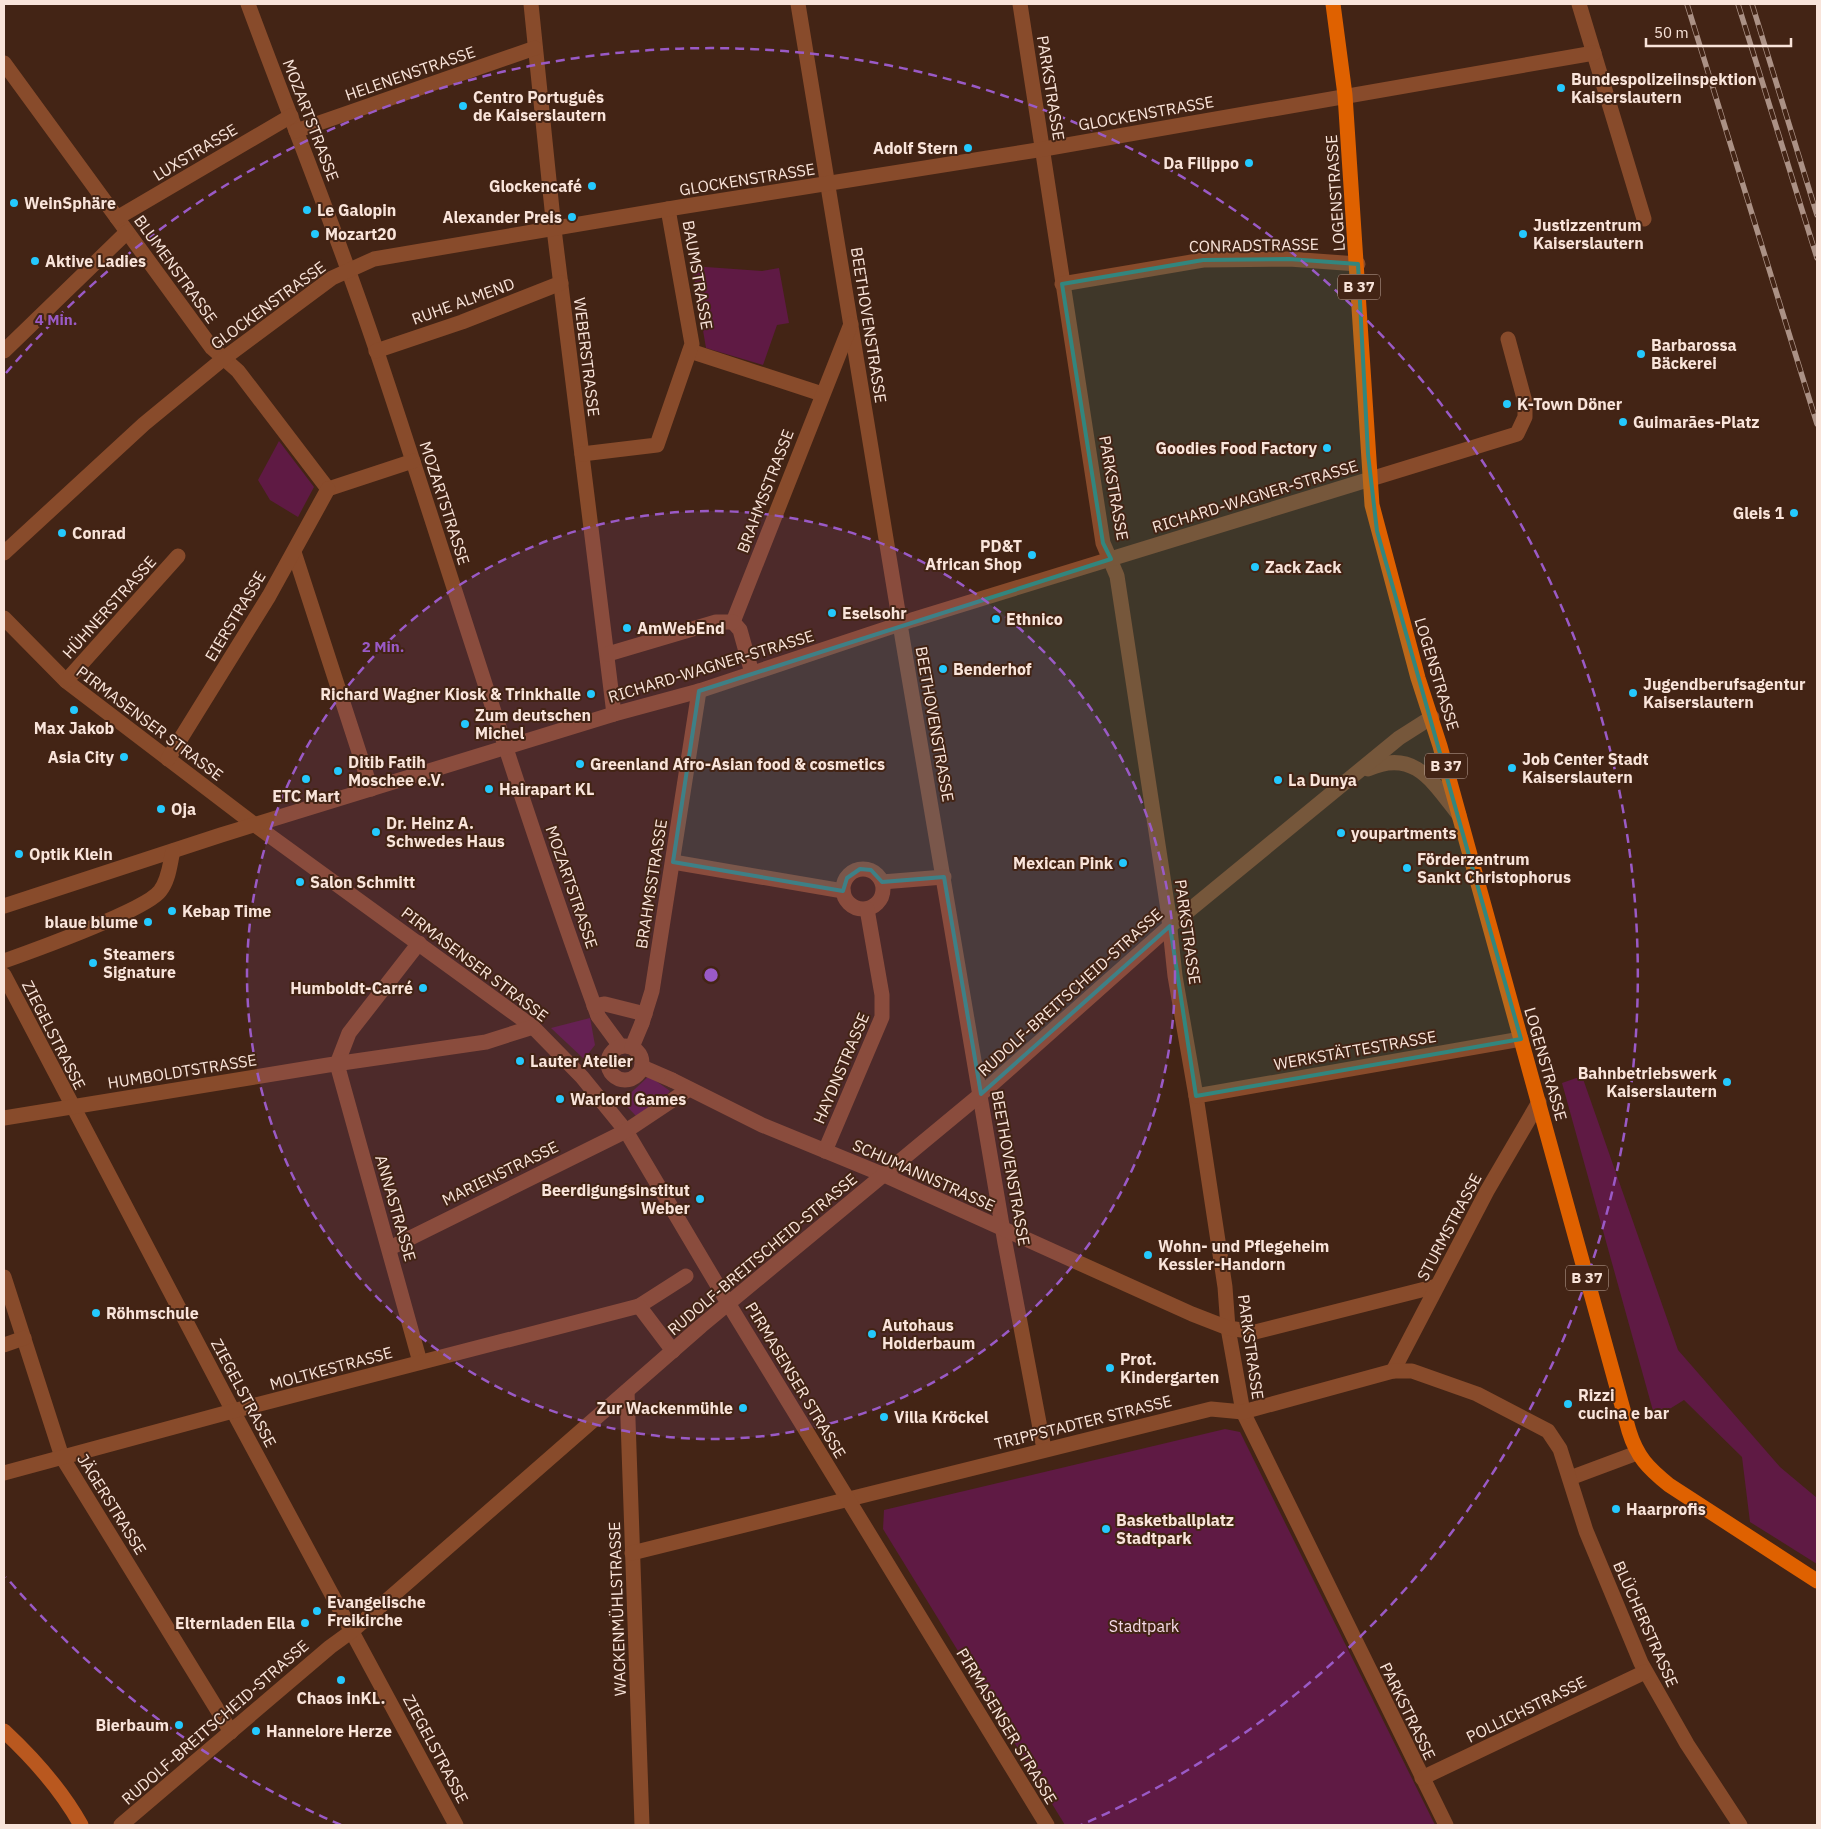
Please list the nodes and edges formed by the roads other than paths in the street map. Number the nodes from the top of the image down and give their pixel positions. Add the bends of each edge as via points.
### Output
1 (248, 4) edge
2 (531, 4) edge
3 (798, 4) edge
4 (1020, 4) edge
5 (1333, 4) edge
6 (1579, 4) edge
7 (536, 48) junction
8 (1594, 52) junction
9 (4, 63) edge
10 (1345, 95) junction
11 (291, 116) junction
12 (296, 131) junction
13 (1044, 149) junction
14 (829, 184) junction
15 (668, 209) junction
16 (117, 218) junction
17 (1644, 220) dead end
18 (554, 229) junction
19 (127, 232) junction
20 (1358, 264) junction
21 (348, 269) junction
22 (561, 283) junction
23 (1062, 284) junction
24 (852, 322) junction
25 (1508, 338) dead end
26 (690, 350) junction
27 (4, 351) edge
28 (376, 351) junction
29 (223, 359) junction
30 (822, 394) junction
31 (582, 454) junction
32 (412, 462) junction
33 (1370, 479) junction
34 (328, 489) junction
35 (294, 552) junction
36 (4, 553) edge
37 (178, 556) dead end
38 (1111, 559) junction
39 (4, 618) edge
40 (733, 622) junction
41 (900, 624) junction
42 (608, 654) junction
43 (752, 673) junction
44 (66, 681) junction
45 (699, 690) junction
46 (614, 714) junction
47 (1432, 717) junction
48 (506, 746) junction
49 (168, 759) junction
50 (1351, 777) junction
51 (371, 789) junction
52 (1458, 815) junction
53 (255, 825) junction
54 (173, 851) junction
55 (673, 862) junction
56 (944, 877) junction
57 (882, 882) junction
58 (843, 891) junction
59 (4, 906) edge
60 (867, 909) junction
61 (1170, 926) junction
62 (419, 944) junction
63 (4, 961) edge
64 (4, 975) edge
65 (596, 1011) junction
66 (644, 1019) junction
67 (533, 1027) junction
68 (1521, 1039) junction
69 (626, 1046) junction
70 (337, 1064) junction
71 (642, 1067) junction
72 (689, 1089) junction
73 (981, 1094) junction
74 (1196, 1096) junction
75 (1539, 1102) junction
76 (72, 1106) junction
77 (4, 1118) edge
78 (626, 1131) junction
79 (825, 1151) junction
80 (884, 1174) junction
81 (1003, 1229) junction
82 (390, 1248) junction
83 (686, 1276) dead end
84 (4, 1277) edge
85 (1437, 1286) junction
86 (728, 1303) junction
87 (639, 1306) junction
88 (1228, 1328) junction
89 (24, 1338) junction
90 (4, 1344) edge
91 (672, 1351) junction
92 (420, 1362) junction
93 (1393, 1371) junction
94 (627, 1391) junction
95 (233, 1411) junction
96 (1242, 1412) junction
97 (1044, 1449) junction
98 (1637, 1453) junction
99 (62, 1457) junction
100 (4, 1473) edge
101 (1570, 1478) junction
102 (849, 1500) junction
103 (632, 1553) junction
104 (1817, 1580) edge
105 (352, 1631) junction
106 (1645, 1672) junction
107 (4, 1731) edge
108 (232, 1732) junction
109 (1422, 1778) junction
110 (81, 1825) edge
111 (121, 1825) edge
112 (456, 1825) edge
113 (642, 1825) edge
114 (1047, 1825) edge
115 (1446, 1825) edge
116 (1740, 1825) edge

1 - 11 street, MOZARTSTRASSE
2 - 7 street, WEBERSTRASSE
3 - 14 street, BEETHOVENSTRASSE
4 - 13 street, PARKSTRASSE
5 - 10 main road, LOGENSTRASSE / B 37
6 - 8 street
7 - 12 street, HELENENSTRASSE
7 - 18 street, WEBERSTRASSE
8 - 10 street, GLOCKENSTRASSE
8 - 17 street
9 - 16 street, BLUMENSTRASSE
10 - 13 street, GLOCKENSTRASSE
10 - 20 main road, LOGENSTRASSE / B 37
11 - 12 street, MOZARTSTRASSE
11 - 16 street, LUXSTRASSE
12 - 21 street, MOZARTSTRASSE
13 - 14 street, GLOCKENSTRASSE
13 - 23 street, PARKSTRASSE
14 - 15 street, GLOCKENSTRASSE
14 - 24 street, BEETHOVENSTRASSE
15 - 18 street, GLOCKENSTRASSE
15 - 26 street, BAUMSTRASSE via 692,344
16 - 19 street, BLUMENSTRASSE
18 - 21 street, GLOCKENSTRASSE via 374,259
18 - 22 street, WEBERSTRASSE
19 - 27 street
19 - 29 street, BLUMENSTRASSE
20 - 23 street, CONRADSTRASSE via 1289,259 1203,260
20 - 33 main road, LOGENSTRASSE / B 37
21 - 28 street, MOZARTSTRASSE
21 - 29 street, GLOCKENSTRASSE
22 - 28 street, RUHE ALMEND
22 - 31 street, WEBERSTRASSE
23 - 38 street, PARKSTRASSE via 1103,543
24 - 30 street, BRAHMSSTRASSE
24 - 41 street, BEETHOVENSTRASSE
25 - 33 street, RICHARD-WAGNER-STRASSE via 1525,402 1525,418 1517,434
26 - 30 street
26 - 31 street, BAUMSTRASSE via 657,445
28 - 32 street, MOZARTSTRASSE
29 - 34 street, BLUMENSTRASSE via 238,371
29 - 36 street, GLOCKENSTRASSE via 144,424
30 - 40 street, BRAHMSSTRASSE
31 - 42 street, WEBERSTRASSE
32 - 34 street
32 - 48 street, MOZARTSTRASSE
33 - 38 street, RICHARD-WAGNER-STRASSE
33 - 47 main road, LOGENSTRASSE / B 37 via 1378,531 1418,678
34 - 35 street, EIERSTRASSE
35 - 49 street, EIERSTRASSE
35 - 51 street
37 - 44 street, HÜHNERSTRASSE
38 - 41 street, RICHARD-WAGNER-STRASSE
38 - 61 street, PARKSTRASSE via 1117,576
39 - 44 street, PIRMASENSER STRASSE
40 - 42 street via 716,622
40 - 43 street via 740,630
41 - 43 street, RICHARD-WAGNER-STRASSE
41 - 56 street, BEETHOVENSTRASSE
42 - 46 street, WEBERSTRASSE
43 - 45 street, RICHARD-WAGNER-STRASSE
44 - 49 street, PIRMASENSER STRASSE
45 - 46 street, RICHARD-WAGNER-STRASSE
45 - 55 street, BRAHMSSTRASSE
46 - 48 street, RICHARD-WAGNER-STRASSE
47 - 50 street, RUDOLF-BREITSCHEID-STRASSE via 1399,738
47 - 52 main road, LOGENSTRASSE / B 37
48 - 51 street, RICHARD-WAGNER-STRASSE
48 - 65 street, MOZARTSTRASSE
49 - 53 street, PIRMASENSER STRASSE
50 - 52 street via 1383,762 1412,764 1430,779
50 - 61 street, RUDOLF-BREITSCHEID-STRASSE
51 - 53 street, RICHARD-WAGNER-STRASSE
52 - 68 main road, LOGENSTRASSE / B 37
53 - 54 street, RICHARD-WAGNER-STRASSE
53 - 62 street, PIRMASENSER STRASSE
54 - 59 street, RICHARD-WAGNER-STRASSE
54 - 63 street via 164,884 150,900
55 - 58 street
55 - 66 street, BRAHMSSTRASSE via 652,991
56 - 57 street
56 - 73 street, BEETHOVENSTRASSE
57 - 58 street via 871,870 860,869 847,878
57 - 60 street via 880,901
58 - 60 street via 854,907
60 - 79 street, HAYDNSTRASSE via 882,995 882,1016
61 - 73 street, RUDOLF-BREITSCHEID-STRASSE
61 - 74 street, PARKSTRASSE via 1175,976
62 - 67 street, PIRMASENSER STRASSE
62 - 70 street via 349,1033
64 - 76 street, ZIEGELSTRASSE
65 - 66 street via 605,1004
65 - 69 street, MOZARTSTRASSE
66 - 69 street, BRAHMSSTRASSE
67 - 70 street, HUMBOLDTSTRASSE via 486,1042
67 - 78 street, PIRMASENSER STRASSE via 582,1077
68 - 74 street, WERKSTÄTTESTRASSE
68 - 75 main road, LOGENSTRASSE / B 37
69 - 71 street via 640,1055
69 - 71 street via 610,1053 608,1080 635,1077
70 - 76 street, HUMBOLDTSTRASSE
70 - 82 street, ANNASTRASSE
71 - 72 street, SCHUMANNSTRASSE
72 - 78 street
72 - 79 street, SCHUMANNSTRASSE
73 - 80 street, RUDOLF-BREITSCHEID-STRASSE
73 - 81 street, BEETHOVENSTRASSE
74 - 88 street, PARKSTRASSE via 1225,1287
75 - 85 street, STURMSTRASSE
75 - 98 main road, LOGENSTRASSE / B 37
76 - 77 street, HUMBOLDTSTRASSE
76 - 95 street, ZIEGELSTRASSE
78 - 82 street, MARIENSTRASSE
78 - 86 street, PIRMASENSER STRASSE
79 - 80 street, SCHUMANNSTRASSE
80 - 81 street, SCHUMANNSTRASSE
80 - 86 street, RUDOLF-BREITSCHEID-STRASSE
81 - 88 street, SCHUMANNSTRASSE
81 - 97 street, BEETHOVENSTRASSE
82 - 92 street, ANNASTRASSE
83 - 87 street, MOLTKESTRASSE
84 - 89 street, JÄGERSTRASSE
85 - 88 street via 1255,1332
85 - 93 street, STURMSTRASSE
86 - 91 street, RUDOLF-BREITSCHEID-STRASSE
86 - 102 street, PIRMASENSER STRASSE
87 - 91 street
87 - 92 street, MOLTKESTRASSE
88 - 96 street, PARKSTRASSE
89 - 90 street
89 - 99 street, JÄGERSTRASSE
91 - 94 street, RUDOLF-BREITSCHEID-STRASSE
92 - 95 street, MOLTKESTRASSE
93 - 96 street, TRIPPSTADTER STRASSE
93 - 101 street, TRIPPSTADTER STRASSE via 1412,1371 1429,1376 1525,1417 1548,1431 1560,1449
94 - 103 street, WACKENMÜHLSTRASSE
94 - 105 street, RUDOLF-BREITSCHEID-STRASSE
95 - 99 street, MOLTKESTRASSE
95 - 105 street, ZIEGELSTRASSE
96 - 97 street, TRIPPSTADTER STRASSE via 1211,1409
96 - 109 street, PARKSTRASSE
97 - 102 street, TRIPPSTADTER STRASSE
98 - 101 street
98 - 104 main road, B 37 via 1669,1485
99 - 100 street, MOLTKESTRASSE
99 - 108 street, JÄGERSTRASSE
101 - 106 street, BLÜCHERSTRASSE via 1586,1531
102 - 103 street, TRIPPSTADTER STRASSE
102 - 114 street, PIRMASENSER STRASSE
103 - 113 street, WACKENMÜHLSTRASSE
105 - 108 street, RUDOLF-BREITSCHEID-STRASSE
105 - 112 street, ZIEGELSTRASSE
106 - 109 street, POLLICHSTRASSE
106 - 116 street, BLÜCHERSTRASSE
107 - 110 main road via 62,1793
108 - 111 street, RUDOLF-BREITSCHEID-STRASSE
109 - 115 street, PARKSTRASSE

